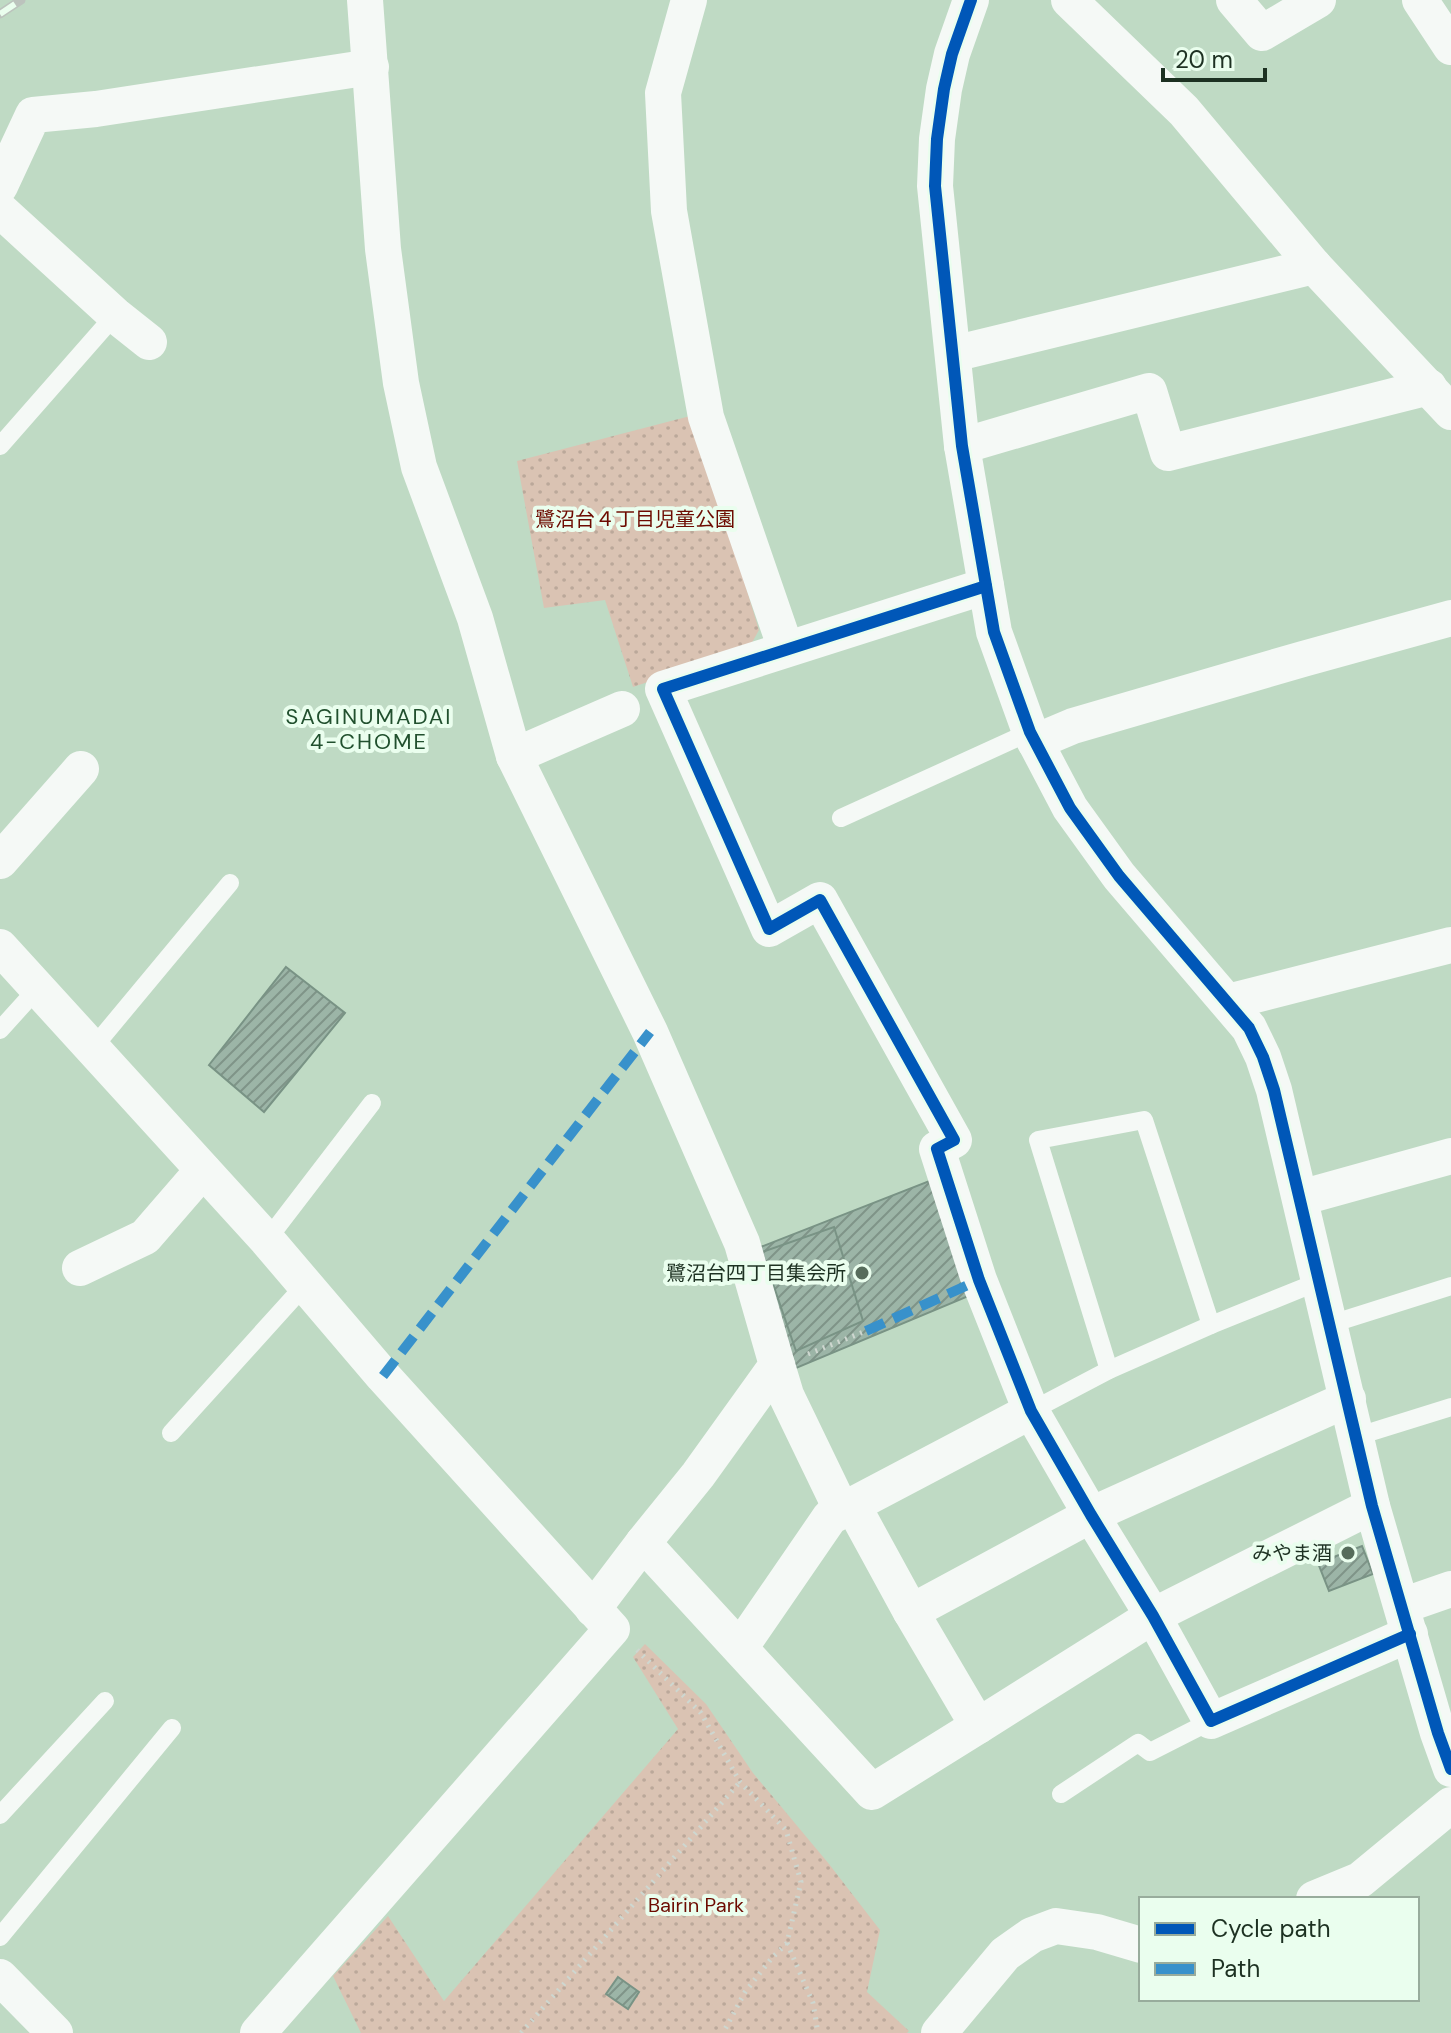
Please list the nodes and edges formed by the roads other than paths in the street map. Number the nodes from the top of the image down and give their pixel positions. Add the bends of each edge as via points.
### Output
1 (365, 0) edge
2 (689, 0) edge
3 (971, 0) edge
4 (1069, 0) edge
5 (1234, 0) edge
6 (1318, 0) edge
7 (1420, 0) edge
8 (1451, 47) edge
9 (371, 67) junction
10 (0, 186) edge
11 (0, 210) edge
12 (1314, 266) junction
13 (115, 315) junction
14 (149, 342) dead end
15 (953, 354) junction
16 (1440, 399) edge
17 (0, 446) edge
18 (962, 446) junction
19 (986, 586) junction
20 (1451, 618) edge
21 (786, 649) junction
22 (622, 709) dead end
23 (1032, 737) junction
24 (514, 756) junction
25 (81, 769) dead end
26 (841, 818) dead end
27 (0, 861) edge
28 (230, 883) dead end
29 (1451, 945) edge
30 (0, 947) edge
31 (37, 989) junction
32 (1228, 1002) junction
33 (0, 1030) edge
34 (92, 1049) junction
35 (372, 1103) dead end
36 (1451, 1156) edge
37 (203, 1170) junction
38 (1300, 1198) junction
39 (267, 1240) junction
40 (80, 1268) dead end
41 (1320, 1281) junction
42 (304, 1286) junction
43 (1451, 1286) edge
44 (1331, 1324) junction
45 (1211, 1325) junction
46 (777, 1365) junction
47 (1109, 1370) junction
48 (1348, 1399) junction
49 (1451, 1407) edge
50 (1031, 1411) junction
51 (171, 1433) dead end
52 (1355, 1437) junction
53 (847, 1506) junction
54 (1372, 1506) junction
55 (1091, 1515) junction
56 (643, 1543) junction
57 (1451, 1589) edge
58 (911, 1612) junction
59 (1153, 1616) junction
60 (602, 1619) junction
61 (1406, 1620) junction
62 (740, 1648) junction
63 (105, 1701) dead end
64 (1211, 1721) junction
65 (978, 1726) junction
66 (172, 1728) dead end
67 (1451, 1769) edge
68 (1061, 1794) dead end
69 (1451, 1805) edge
70 (0, 1815) edge
71 (1319, 1897) edge
72 (0, 1937) edge
73 (1139, 1944) edge
74 (0, 1977) edge
75 (55, 2033) edge
76 (258, 2033) edge
77 (939, 2033) edge

1 - 9 street
2 - 21 street via 663,93 669,211 706,417
3 - 15 street via 952,54 937,139 935,186
4 - 12 street via 1184,111
5 - 6 street via 1262,33
7 - 8 street
9 - 10 street via 33,115
9 - 24 street via 383,249 401,383 419,467 475,618
11 - 13 street
12 - 15 street
12 - 16 street
13 - 14 street
13 - 17 lane
15 - 18 street
16 - 18 street via 1168,453 1149,391
18 - 19 street
19 - 21 street
19 - 23 street via 994,632
20 - 23 street
21 - 50 street via 663,689 769,929 820,900 954,1140 937,1149 979,1280
22 - 24 street
23 - 26 lane
23 - 32 street via 1070,808 1119,876
24 - 46 street via 650,1032 742,1243
25 - 27 street
28 - 34 lane
29 - 32 street
30 - 31 street
31 - 33 lane
31 - 34 street
32 - 38 street via 1263,1057
34 - 37 street
35 - 39 lane
36 - 38 street
37 - 39 street
37 - 40 street via 145,1237
38 - 41 street
39 - 42 street
41 - 44 street
41 - 45 lane
42 - 51 lane
42 - 60 street
43 - 44 lane
44 - 48 street
45 - 47 lane
45 - 47 lane via 1144,1120 1038,1140
46 - 53 street via 786,1395
46 - 56 street
47 - 50 lane
48 - 52 street
48 - 55 street
49 - 52 lane
50 - 53 street
50 - 55 street
52 - 54 street
53 - 58 street
53 - 62 street via 830,1517
54 - 59 street
54 - 61 street
55 - 58 street
55 - 59 street
56 - 60 street
56 - 62 street
57 - 61 street
58 - 65 street
59 - 64 street
59 - 65 street
60 - 76 street
61 - 64 street
61 - 67 street
62 - 65 street via 872,1792
63 - 70 lane
64 - 68 lane via 1150,1752 1138,1743
66 - 72 lane
69 - 71 street via 1360,1880
73 - 77 street via 1056,1926 1032,1935 1005,1954
74 - 75 street

